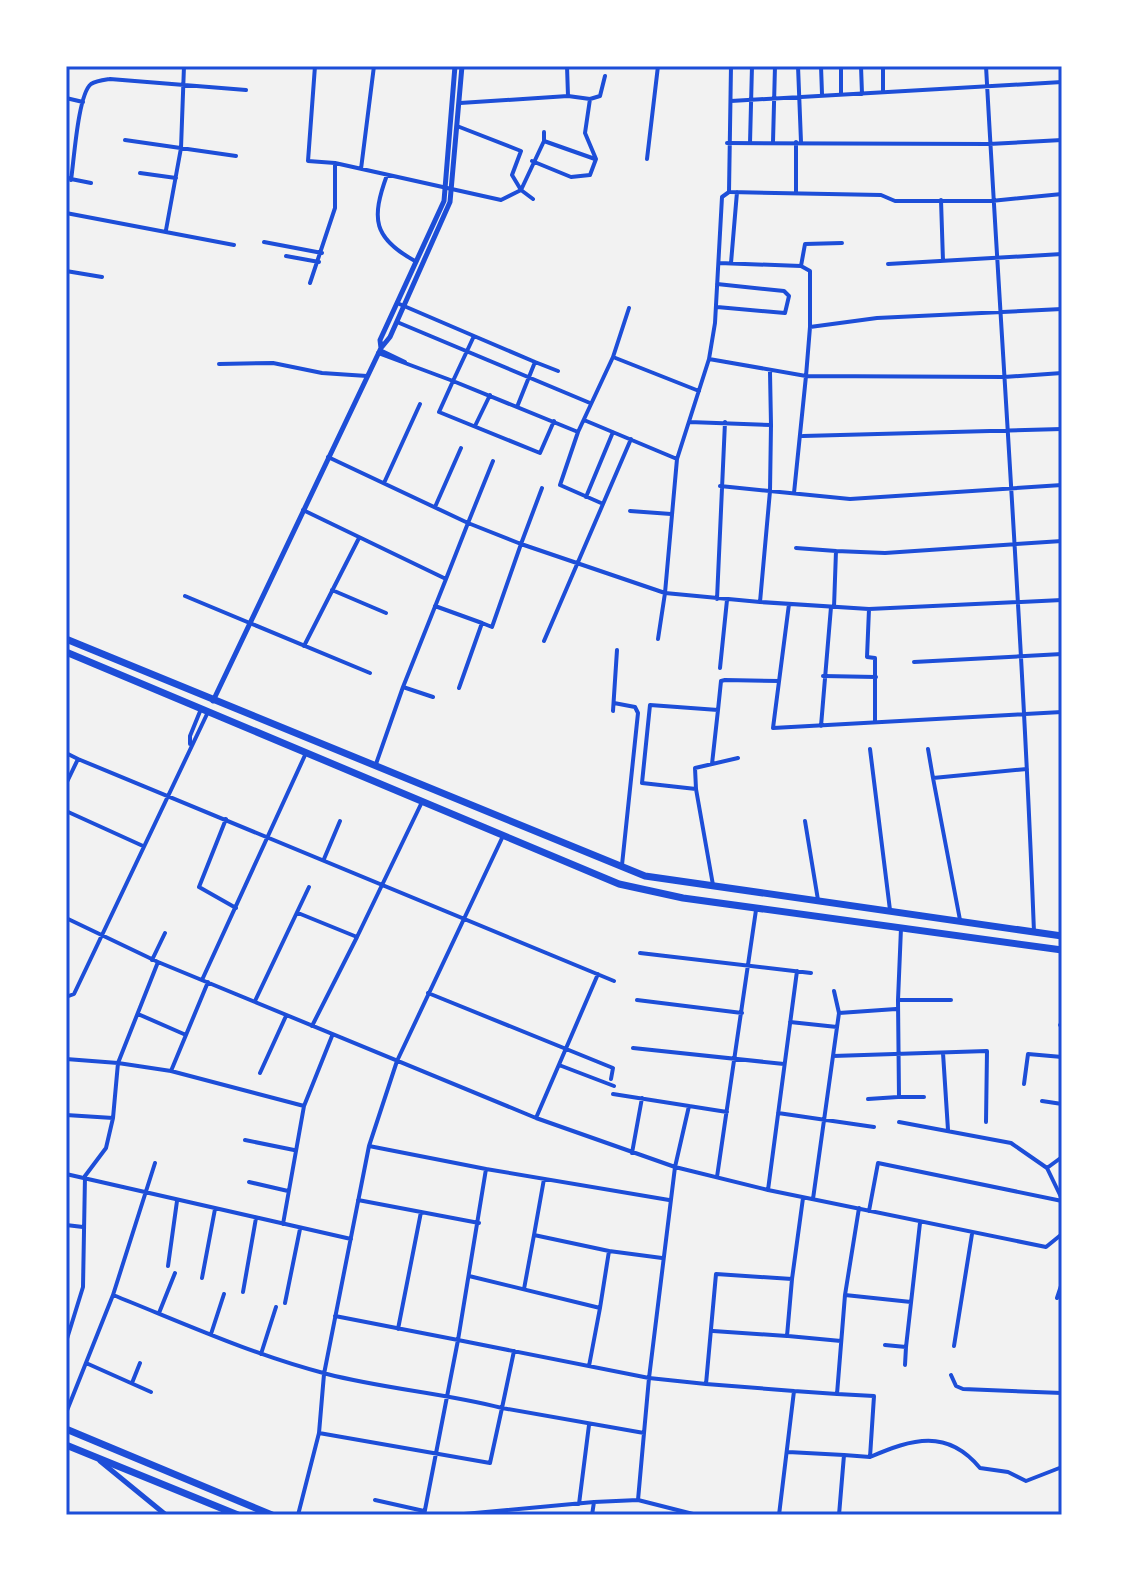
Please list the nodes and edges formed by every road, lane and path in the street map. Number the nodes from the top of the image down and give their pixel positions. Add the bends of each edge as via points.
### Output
1 (184, 66) edge
2 (315, 66) edge
3 (374, 66) edge
4 (567, 66) edge
5 (658, 66) edge
6 (731, 66) edge
7 (752, 66) edge
8 (775, 66) edge
9 (798, 66) edge
10 (821, 66) edge
11 (841, 66) edge
12 (861, 66) edge
13 (883, 66) edge
14 (986, 66) edge
15 (458, 69) edge
16 (605, 76) dead end
17 (1062, 82) edge
18 (185, 84) junction
19 (987, 85) junction
20 (246, 90) dead end
21 (883, 92) junction
22 (841, 93) junction
23 (822, 94) junction
24 (862, 94) junction
25 (568, 96) junction
26 (799, 96) junction
27 (66, 98) edge
28 (775, 98) junction
29 (590, 99) junction
30 (753, 100) junction
31 (731, 101) junction
32 (83, 102) junction
33 (460, 103) junction
34 (457, 126) junction
35 (544, 132) dead end
36 (125, 140) dead end
37 (1062, 140) edge
38 (544, 141) junction
39 (773, 142) junction
40 (799, 142) junction
41 (727, 143) junction
42 (750, 143) junction
43 (989, 144) junction
44 (181, 148) junction
45 (236, 156) dead end
46 (596, 159) junction
47 (647, 159) dead end
48 (532, 161) junction
49 (335, 163) junction
50 (361, 169) junction
51 (140, 173) dead end
52 (387, 175) junction
53 (176, 178) junction
54 (69, 179) edge
55 (91, 183) dead end
56 (450, 188) junction
57 (521, 190) junction
58 (729, 192) junction
59 (737, 192) junction
60 (796, 192) junction
61 (1062, 194) edge
62 (533, 199) dead end
63 (941, 200) junction
64 (991, 201) junction
65 (66, 213) edge
66 (166, 231) junction
67 (264, 242) dead end
68 (842, 243) dead end
69 (234, 245) dead end
70 (322, 253) junction
71 (1062, 254) edge
72 (286, 256) dead end
73 (995, 258) junction
74 (943, 261) junction
75 (319, 262) junction
76 (719, 263) junction
77 (731, 263) junction
78 (420, 264) junction
79 (888, 264) dead end
80 (801, 266) junction
81 (66, 271) edge
82 (102, 277) dead end
83 (310, 283) dead end
84 (717, 284) junction
85 (397, 303) junction
86 (404, 306) junction
87 (716, 307) junction
88 (629, 308) dead end
89 (1062, 309) edge
90 (1000, 312) junction
91 (397, 322) junction
92 (810, 327) junction
93 (474, 336) junction
94 (379, 350) junction
95 (467, 354) junction
96 (613, 357) junction
97 (709, 359) junction
98 (535, 362) junction
99 (219, 364) dead end
100 (558, 371) dead end
101 (770, 372) junction
102 (1062, 373) edge
103 (367, 376) junction
104 (806, 376) junction
105 (1004, 377) junction
106 (528, 380) junction
107 (453, 381) junction
108 (699, 391) junction
109 (490, 395) junction
110 (420, 404) dead end
111 (591, 404) junction
112 (516, 407) junction
113 (584, 420) junction
114 (554, 421) junction
115 (689, 422) junction
116 (725, 422) junction
117 (771, 425) junction
118 (475, 426) junction
119 (1062, 429) edge
120 (578, 432) junction
121 (613, 432) junction
122 (1008, 432) junction
123 (803, 436) junction
124 (631, 439) junction
125 (461, 448) dead end
126 (328, 457) junction
127 (677, 459) junction
128 (493, 461) dead end
129 (384, 483) junction
130 (1062, 485) edge
131 (720, 486) junction
132 (542, 488) dead end
133 (1011, 489) junction
134 (770, 491) junction
135 (794, 493) junction
136 (586, 497) junction
137 (601, 503) junction
138 (435, 507) junction
139 (303, 510) junction
140 (630, 511) dead end
141 (671, 514) junction
142 (468, 523) junction
143 (359, 537) junction
144 (1062, 541) edge
145 (521, 544) junction
146 (1012, 544) junction
147 (796, 548) dead end
148 (836, 551) junction
149 (575, 562) junction
150 (446, 579) junction
151 (332, 590) junction
152 (665, 593) junction
153 (185, 596) dead end
154 (717, 599) junction
155 (727, 600) junction
156 (1062, 600) edge
157 (760, 602) junction
158 (1016, 603) junction
159 (789, 604) junction
160 (435, 606) junction
161 (833, 607) junction
162 (869, 609) junction
163 (386, 613) dead end
164 (251, 623) junction
165 (482, 623) junction
166 (66, 639) edge
167 (658, 639) dead end
168 (544, 641) dead end
169 (304, 646) junction
170 (617, 650) dead end
171 (66, 652) edge
172 (1062, 654) edge
173 (1019, 657) junction
174 (914, 662) dead end
175 (720, 668) dead end
176 (370, 673) dead end
177 (823, 676) junction
178 (876, 677) junction
179 (779, 681) junction
180 (403, 687) junction
181 (459, 688) dead end
182 (433, 697) dead end
183 (213, 701) junction
184 (614, 703) junction
185 (205, 710) junction
186 (718, 710) junction
187 (613, 711) dead end
188 (1062, 712) edge
189 (1026, 714) junction
190 (875, 721) junction
191 (821, 726) junction
192 (870, 749) dead end
193 (928, 749) dead end
194 (66, 753) edge
195 (306, 753) junction
196 (738, 758) dead end
197 (78, 759) junction
198 (712, 764) junction
199 (375, 766) junction
200 (1027, 769) junction
201 (933, 778) junction
202 (66, 784) edge
203 (696, 789) junction
204 (167, 795) junction
205 (423, 801) junction
206 (66, 811) edge
207 (226, 819) junction
208 (340, 821) dead end
209 (805, 821) dead end
210 (503, 836) junction
211 (270, 837) junction
212 (143, 846) junction
213 (324, 859) junction
214 (622, 868) junction
215 (641, 875) junction
216 (309, 887) dead end
217 (384, 887) junction
218 (714, 887) junction
219 (637, 889) junction
220 (818, 902) junction
221 (236, 908) junction
222 (756, 908) junction
223 (890, 912) junction
224 (298, 913) junction
225 (66, 918) edge
226 (465, 919) junction
227 (961, 922) junction
228 (901, 926) junction
229 (1034, 932) junction
230 (165, 933) dead end
231 (100, 934) junction
232 (1062, 936) edge
233 (357, 937) junction
234 (1062, 950) edge
235 (640, 953) dead end
236 (155, 961) junction
237 (749, 964) junction
238 (797, 971) junction
239 (811, 973) dead end
240 (598, 974) junction
241 (202, 980) junction
242 (614, 981) dead end
243 (208, 982) junction
244 (834, 991) dead end
245 (428, 993) junction
246 (66, 997) edge
247 (637, 1000) dead end
248 (898, 1000) junction
249 (951, 1000) dead end
250 (255, 1001) junction
251 (896, 1009) junction
252 (742, 1013) junction
253 (839, 1013) junction
254 (138, 1014) junction
255 (286, 1016) junction
256 (790, 1022) junction
257 (312, 1026) junction
258 (837, 1027) junction
259 (186, 1035) junction
260 (332, 1036) junction
261 (633, 1048) dead end
262 (565, 1049) junction
263 (943, 1053) junction
264 (833, 1056) junction
265 (899, 1056) junction
266 (1062, 1057) edge
267 (66, 1059) edge
268 (735, 1059) junction
269 (397, 1061) junction
270 (118, 1063) junction
271 (784, 1064) junction
272 (559, 1065) junction
273 (171, 1071) junction
274 (260, 1073) dead end
275 (611, 1079) dead end
276 (1024, 1084) dead end
277 (614, 1086) dead end
278 (613, 1094) dead end
279 (899, 1097) junction
280 (924, 1097) dead end
281 (642, 1098) junction
282 (868, 1099) dead end
283 (1042, 1101) dead end
284 (1062, 1104) edge
285 (304, 1106) junction
286 (689, 1106) junction
287 (727, 1112) junction
288 (778, 1113) junction
289 (66, 1115) edge
290 (113, 1118) junction
291 (536, 1118) junction
292 (825, 1120) junction
293 (899, 1122) dead end
294 (986, 1122) dead end
295 (874, 1127) dead end
296 (948, 1130) junction
297 (245, 1140) dead end
298 (369, 1146) junction
299 (294, 1150) junction
300 (632, 1153) junction
301 (1062, 1157) edge
302 (155, 1163) dead end
303 (675, 1167) junction
304 (1047, 1168) junction
305 (486, 1169) junction
306 (66, 1174) edge
307 (85, 1176) junction
308 (717, 1177) junction
309 (544, 1179) junction
310 (249, 1182) dead end
311 (768, 1190) junction
312 (146, 1191) junction
313 (288, 1191) junction
314 (803, 1198) junction
315 (813, 1199) junction
316 (358, 1200) junction
317 (669, 1200) junction
318 (1062, 1200) edge
319 (177, 1201) junction
320 (859, 1208) junction
321 (215, 1209) junction
322 (869, 1211) junction
323 (421, 1212) junction
324 (256, 1218) junction
325 (921, 1222) junction
326 (479, 1223) junction
327 (283, 1224) junction
328 (66, 1225) edge
329 (84, 1227) junction
330 (300, 1229) junction
331 (972, 1234) junction
332 (1062, 1234) edge
333 (534, 1235) junction
334 (351, 1239) junction
335 (609, 1251) junction
336 (662, 1258) junction
337 (168, 1266) dead end
338 (175, 1273) dead end
339 (469, 1276) junction
340 (202, 1278) dead end
341 (792, 1279) junction
342 (1062, 1283) edge
343 (524, 1289) junction
344 (243, 1292) dead end
345 (224, 1294) dead end
346 (113, 1295) junction
347 (845, 1295) junction
348 (1057, 1298) dead end
349 (911, 1302) junction
350 (285, 1303) dead end
351 (276, 1307) dead end
352 (600, 1308) junction
353 (159, 1313) junction
354 (335, 1316) junction
355 (398, 1329) junction
356 (713, 1331) junction
357 (211, 1334) junction
358 (787, 1336) junction
359 (458, 1340) junction
360 (841, 1341) junction
361 (66, 1342) edge
362 (885, 1345) dead end
363 (954, 1346) dead end
364 (906, 1347) junction
365 (514, 1351) junction
366 (261, 1354) junction
367 (86, 1363) junction
368 (140, 1363) dead end
369 (905, 1365) dead end
370 (589, 1366) junction
371 (324, 1374) junction
372 (951, 1375) dead end
373 (649, 1378) junction
374 (132, 1383) junction
375 (706, 1384) junction
376 (794, 1391) junction
377 (151, 1392) dead end
378 (1062, 1393) edge
379 (448, 1394) junction
380 (837, 1394) junction
381 (502, 1408) junction
382 (66, 1413) edge
383 (589, 1425) junction
384 (66, 1429) edge
385 (319, 1433) junction
386 (644, 1433) junction
387 (66, 1445) edge
388 (788, 1452) junction
389 (436, 1454) junction
390 (844, 1455) junction
391 (870, 1457) junction
392 (96, 1458) junction
393 (1062, 1467) edge
394 (375, 1500) dead end
395 (638, 1500) junction
396 (594, 1502) junction
397 (579, 1504) junction
398 (666, 1508) junction
399 (542, 1512) edge
400 (424, 1513) edge
401 (166, 1515) edge
402 (238, 1515) edge
403 (272, 1515) edge
404 (298, 1515) edge
405 (453, 1515) edge
406 (592, 1515) edge
407 (664, 1515) edge
408 (697, 1515) edge
409 (779, 1515) edge
410 (839, 1515) edge

1 - 18 street
2 - 49 street via 308,161
3 - 50 street
4 - 25 street
5 - 47 street
6 - 31 street
7 - 30 street
8 - 28 street
9 - 26 street
10 - 23 street
11 - 22 street
12 - 24 street
13 - 21 street
14 - 19 street
15 - 33 street
15 - 56 street
16 - 29 street via 600,96
17 - 19 street
18 - 20 street
18 - 32 street via 110,79 89,86
18 - 44 street
19 - 21 street
19 - 43 street
21 - 24 street
22 - 23 street
22 - 24 street
23 - 26 street
25 - 29 street
25 - 33 street
26 - 28 street
26 - 40 street
27 - 32 street
28 - 30 street
28 - 39 street
29 - 46 street via 585,133
30 - 31 street
30 - 42 street
31 - 41 street
32 - 54 street
33 - 34 street
34 - 56 street
34 - 57 street via 521,151 512,175
35 - 38 street
36 - 44 street
37 - 43 street
38 - 46 street
38 - 48 street
39 - 40 street
39 - 42 street
40 - 43 street
40 - 60 street
41 - 42 street
41 - 58 street
43 - 64 street
44 - 45 street
44 - 53 street
46 - 48 street via 590,175 581,178
48 - 57 street
49 - 50 street
49 - 70 street via 335,208
50 - 52 street
51 - 53 street
52 - 56 street
52 - 78 street via 377,203 380,232 398,252
53 - 66 street
54 - 55 street
56 - 57 street via 501,200
56 - 78 street
57 - 62 street
58 - 59 street
58 - 76 street via 722,197
59 - 60 street
59 - 77 street
60 - 63 street
61 - 64 street
63 - 64 street
63 - 74 street
64 - 73 street
65 - 66 street
66 - 69 street
67 - 70 street
68 - 80 street via 805,244
70 - 75 street
71 - 73 street
72 - 75 street
73 - 74 street
73 - 90 street
74 - 79 street
75 - 83 street
76 - 77 street
76 - 84 street
77 - 80 street
78 - 85 street
78 - 86 street
80 - 92 street via 810,271
81 - 82 street
84 - 87 street
84 - 87 street via 784,291 789,296 785,313
85 - 86 street
85 - 94 street
86 - 91 street
86 - 93 street
87 - 97 street
88 - 96 street
89 - 90 street
90 - 92 street
90 - 105 street
91 - 94 street
91 - 95 street
92 - 104 street
93 - 95 street
93 - 98 street
94 - 103 street
94 - 107 street
95 - 106 street
95 - 107 street
96 - 108 street
96 - 111 street
97 - 101 street
97 - 108 street
98 - 100 street
98 - 106 street
99 - 103 street via 273,363
101 - 104 street
101 - 117 street
102 - 105 street
103 - 126 street
104 - 105 street
104 - 123 street
105 - 122 street
106 - 111 street
106 - 112 street
107 - 109 street
107 - 118 street via 439,412
108 - 115 street
109 - 112 street
109 - 118 street
110 - 129 street
111 - 113 street
112 - 114 street
113 - 120 street
113 - 121 street
114 - 118 street via 540,453
114 - 120 street
115 - 116 street
115 - 127 street
116 - 117 street
116 - 131 street
117 - 134 street
119 - 122 street
120 - 136 street via 560,485
121 - 124 street
121 - 136 street
122 - 123 street
122 - 133 street
123 - 135 street
124 - 127 street
124 - 137 street
125 - 138 street
126 - 129 street
126 - 139 street
127 - 141 street
128 - 142 street
129 - 138 street
130 - 133 street
131 - 134 street
131 - 154 street
132 - 145 street
133 - 135 street via 850,499
133 - 146 street
134 - 135 street
134 - 157 street
136 - 137 street
137 - 149 street
138 - 142 street
139 - 143 street
139 - 164 street
140 - 141 street
141 - 152 street
142 - 145 street
142 - 150 street
143 - 150 street
143 - 151 street
144 - 146 street
145 - 149 street
145 - 165 street via 492,627
146 - 148 street
146 - 158 street
147 - 148 street
148 - 161 street
149 - 152 street
149 - 168 street
150 - 160 street
151 - 163 street
151 - 169 street
152 - 154 street
152 - 167 street
153 - 164 street
154 - 155 street
155 - 157 street
155 - 175 street
156 - 158 street
157 - 159 street
158 - 162 street
158 - 173 street
159 - 161 street
159 - 179 street
160 - 165 street
160 - 180 street
161 - 162 street
161 - 177 street
162 - 178 street via 867,657 875,658
164 - 169 street
164 - 183 street
165 - 181 street
166 - 183 main road
169 - 176 street
170 - 184 street
171 - 185 main road
172 - 173 street
173 - 174 street
173 - 189 street
177 - 178 street
177 - 191 street
178 - 190 street
179 - 186 street via 721,681
179 - 191 street via 773,728
180 - 182 street
180 - 199 street
183 - 199 main road
184 - 187 street
184 - 214 street via 635,707 638,713
185 - 195 main road
185 - 204 street via 196,740
186 - 198 street
186 - 203 street via 649,707 642,783
188 - 189 street
189 - 190 street
189 - 200 street
190 - 191 street
192 - 223 street
193 - 201 street
194 - 197 street
195 - 205 main road
195 - 211 street
196 - 198 street
197 - 202 street
197 - 204 street
198 - 203 street via 695,768
199 - 214 main road
200 - 201 street
200 - 229 street
201 - 227 street
203 - 218 street
204 - 207 street
204 - 212 street
205 - 210 main road
205 - 217 street
206 - 212 street
207 - 211 street
207 - 221 street via 199,887
208 - 213 street
209 - 220 street
210 - 219 main road
210 - 226 street
211 - 213 street
211 - 221 street
212 - 231 street
213 - 217 street
214 - 215 main road
215 - 218 main road
215 - 219 main road
216 - 224 street
217 - 226 street
217 - 233 street
218 - 220 main road
219 - 222 main road
220 - 223 main road
221 - 241 street
222 - 228 main road
222 - 237 street
223 - 227 main road
224 - 233 street
224 - 250 street
225 - 231 street
226 - 240 street
226 - 245 street
227 - 229 main road
228 - 234 main road
228 - 248 street
229 - 232 main road
230 - 236 street
231 - 236 street
231 - 246 street via 74,994
233 - 257 street
235 - 237 street
236 - 241 street
236 - 254 street
237 - 238 street
237 - 252 street
238 - 239 street
238 - 256 street
240 - 242 street
240 - 262 street
241 - 243 street
243 - 250 street
243 - 259 street
244 - 253 street
245 - 262 street
245 - 269 street
247 - 252 street
248 - 249 street
248 - 251 street
250 - 255 street
251 - 253 street
251 - 265 street
252 - 268 street
253 - 258 street
254 - 259 street
254 - 270 street
255 - 257 street
255 - 274 street
256 - 258 street
256 - 271 street
257 - 260 street
258 - 264 street
259 - 273 street
260 - 269 street
260 - 285 street
261 - 268 street
262 - 272 street
262 - 275 street via 613,1068
263 - 265 street
263 - 294 street via 987,1051
263 - 296 street
264 - 265 street
264 - 292 street
265 - 279 street
266 - 276 street via 1028,1054
267 - 270 street
268 - 271 street
268 - 287 street
269 - 291 street
269 - 298 street
270 - 273 street
270 - 290 street
271 - 288 street
272 - 277 street
272 - 291 street
273 - 285 street
278 - 281 street
279 - 280 street
279 - 282 street
281 - 286 street
281 - 300 street
283 - 284 street
285 - 299 street
286 - 287 street
286 - 303 street
287 - 308 street
288 - 292 street
288 - 311 street
289 - 290 street
290 - 307 street via 106,1148
291 - 300 street
292 - 295 street
292 - 315 street
293 - 296 street
296 - 304 street via 1011,1143
297 - 299 street
298 - 305 street
298 - 316 street
299 - 313 street
300 - 303 street
301 - 304 street
302 - 312 street
303 - 308 street
303 - 317 street
304 - 318 street
305 - 309 street
305 - 326 street
306 - 307 street
307 - 312 street
307 - 329 street
308 - 311 street
309 - 317 street
309 - 333 street
310 - 313 street
311 - 314 street
312 - 319 street
312 - 346 street
313 - 327 street
314 - 315 street
314 - 341 street
315 - 320 street
316 - 323 street
316 - 334 street
317 - 336 street
318 - 322 street via 878,1163
319 - 321 street
319 - 337 street
320 - 322 street
320 - 347 street
321 - 324 street
321 - 340 street
322 - 325 street
323 - 326 street
323 - 355 street
324 - 327 street
324 - 344 street
325 - 331 street
325 - 349 street
326 - 339 street
327 - 330 street
328 - 329 street
329 - 361 street via 83,1287
330 - 334 street
330 - 350 street
331 - 332 street via 1046,1247
331 - 363 street
333 - 335 street
333 - 343 street
334 - 354 street
335 - 336 street
335 - 352 street
336 - 373 street
338 - 353 street
339 - 343 street
339 - 359 street
341 - 356 street via 716,1274
341 - 358 street
342 - 348 street
343 - 352 street
345 - 357 street
346 - 353 street
346 - 367 street
347 - 349 street
347 - 360 street
349 - 364 street
351 - 366 street
352 - 370 street
353 - 357 street
354 - 355 street
354 - 371 street
355 - 359 street
356 - 358 street
356 - 375 street
357 - 366 street
358 - 360 street
359 - 365 street
359 - 379 street
360 - 380 street
362 - 364 street
364 - 369 street
365 - 370 street
365 - 381 street
366 - 371 street
367 - 374 street
367 - 382 street
368 - 374 street
370 - 373 street
371 - 379 street
371 - 385 street
372 - 378 street via 963,1389
373 - 375 street
373 - 386 street
374 - 377 street
375 - 376 street
376 - 380 street
376 - 388 street
379 - 381 street
379 - 389 street
380 - 391 street via 874,1396
381 - 383 street
381 - 389 street via 490,1463
383 - 386 street
383 - 397 street
384 - 403 main road
385 - 389 street
385 - 404 street
386 - 395 street
387 - 392 main road
388 - 390 street
388 - 409 street
389 - 400 street
390 - 391 street
390 - 410 street
391 - 393 street via 923,1441 942,1441 966,1450 980,1468 1026,1481
392 - 401 street
392 - 402 main road
394 - 400 street
395 - 396 street
395 - 398 street
396 - 397 street
396 - 406 street
397 - 399 street
398 - 407 street
398 - 408 street
399 - 405 street

